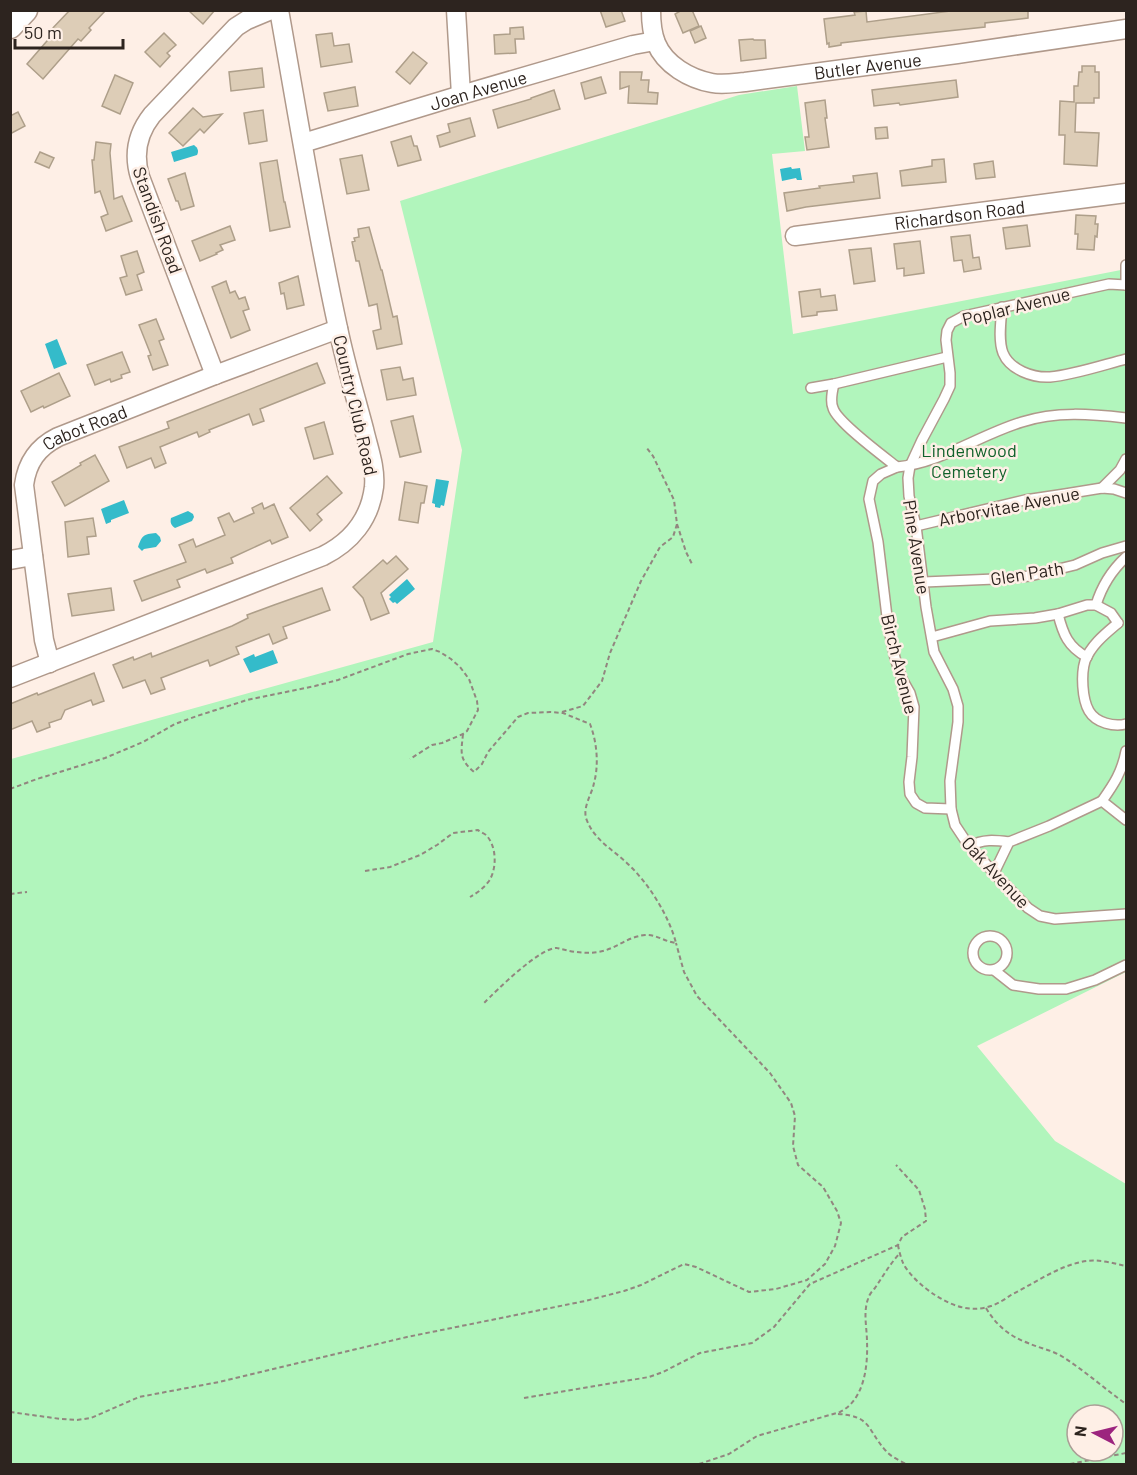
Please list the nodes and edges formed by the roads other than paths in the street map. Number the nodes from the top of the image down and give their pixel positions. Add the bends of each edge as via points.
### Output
1 (25, 10) edge
2 (271, 10) edge
3 (279, 10) edge
4 (456, 10) edge
5 (651, 10) edge
6 (10, 26) edge
7 (1126, 29) edge
8 (655, 41) junction
9 (461, 95) junction
10 (303, 143) junction
11 (1126, 193) edge
12 (795, 236) dead end
13 (1126, 265) edge
14 (1126, 285) edge
15 (1002, 307) junction
16 (338, 329) junction
17 (948, 357) junction
18 (1126, 359) edge
19 (215, 375) junction
20 (834, 384) junction
21 (811, 388) dead end
22 (1126, 417) edge
23 (1126, 459) edge
24 (897, 466) junction
25 (910, 466) junction
26 (1102, 488) junction
27 (1126, 493) edge
28 (916, 526) junction
29 (1126, 546) edge
30 (33, 556) junction
31 (1126, 557) edge
32 (10, 560) edge
33 (924, 582) junction
34 (1096, 605) junction
35 (1058, 614) junction
36 (1122, 622) edge
37 (932, 637) junction
38 (1087, 657) junction
39 (50, 663) junction
40 (10, 678) edge
41 (1126, 724) edge
42 (1126, 751) edge
43 (1102, 801) junction
44 (951, 809) junction
45 (1126, 820) edge
46 (1009, 842) junction
47 (970, 846) junction
48 (994, 873) junction
49 (1126, 914) edge
50 (1126, 965) edge
51 (994, 970) dead end

1 - 6 main road
2 - 19 street, Standish Road via 238,26 152,115 142,129 136,152 137,169
3 - 10 street, Country Club Road
4 - 9 street
5 - 8 street
7 - 8 street, Butler Avenue via 732,84 711,83 687,74 665,57
8 - 9 street, Joan Avenue
9 - 10 street, Joan Avenue
10 - 16 street, Country Club Road
11 - 12 street, Richardson Road
13 - 14 lane
14 - 15 lane, Poplar Avenue via 1109,284
15 - 17 lane, Poplar Avenue via 951,323 946,340
15 - 18 lane via 1003,353 1012,366 1031,375 1049,377
16 - 19 street, Cabot Road
16 - 39 street, Country Club Road via 374,471 370,506 352,536 323,556
17 - 20 lane
17 - 25 lane, Poplar Avenue via 950,386
19 - 30 street, Cabot Road via 43,446 32,459 24,485
20 - 21 lane
20 - 24 lane via 833,408 842,422
22 - 25 lane via 1072,414 1030,420
23 - 26 lane, Arborvitae Avenue
24 - 25 lane
24 - 44 lane, Birch Avenue via 873,481 869,499 890,636 914,707 910,794 925,808
25 - 28 lane, Pine Avenue via 909,496
26 - 27 lane, Arborvitae Avenue
26 - 28 lane, Arborvitae Avenue via 1025,500
28 - 33 lane, Pine Avenue
29 - 33 lane, Glen Path via 1030,576
30 - 32 street
30 - 39 street, Cabot Road
31 - 34 lane via 1107,577
33 - 37 lane, Pine Avenue
34 - 35 lane via 1078,606
34 - 36 lane
35 - 37 lane via 990,621
35 - 38 lane via 1069,643
36 - 38 lane via 1102,636
37 - 44 lane, Oak Avenue via 934,652 958,706
38 - 41 lane via 1082,673 1089,711 1111,725
39 - 40 street, Country Club Road
42 - 43 lane via 1122,769
43 - 45 lane
43 - 46 lane
44 - 47 lane, Oak Avenue via 955,825
46 - 47 lane via 995,840
46 - 48 lane
47 - 48 lane, Oak Avenue
48 - 49 lane, Oak Avenue via 1040,916 1055,919
50 - 51 lane via 1066,989 1013,984

